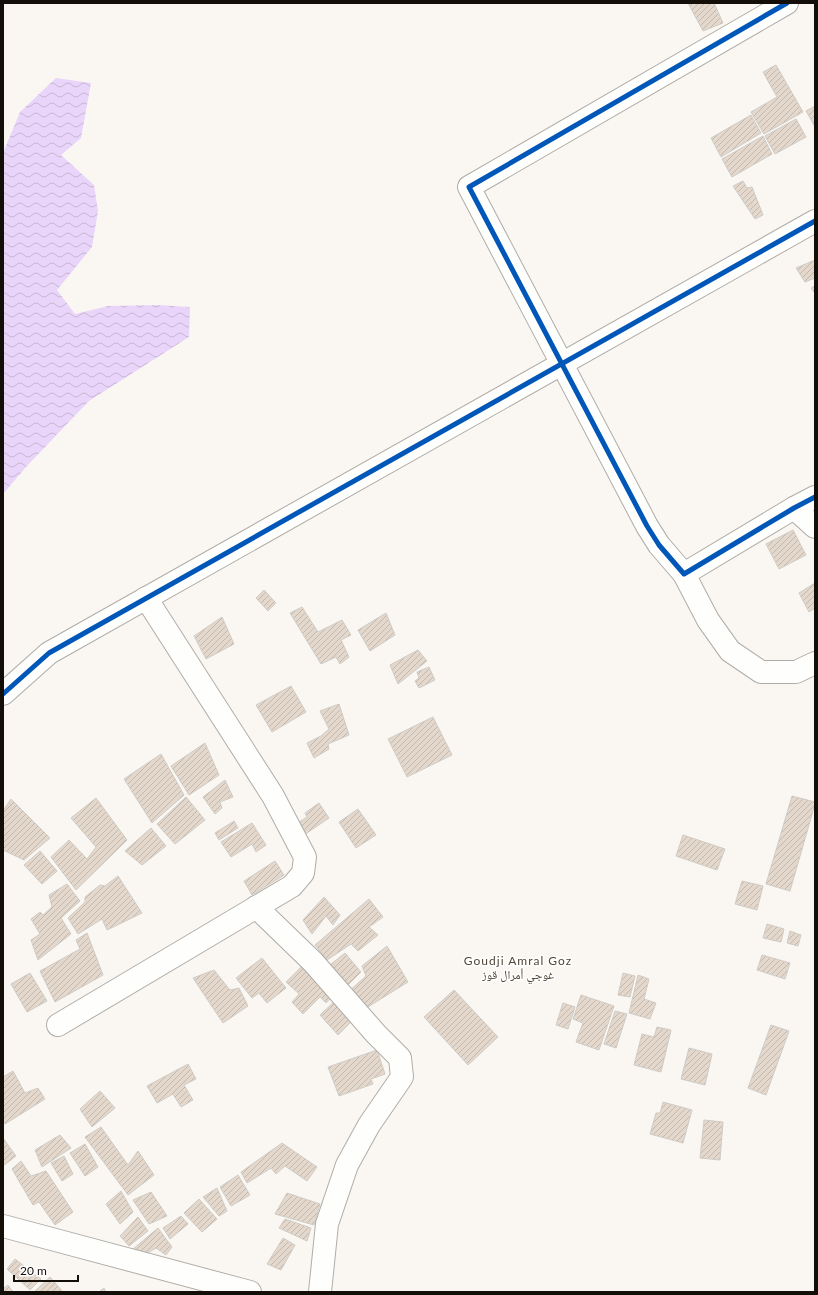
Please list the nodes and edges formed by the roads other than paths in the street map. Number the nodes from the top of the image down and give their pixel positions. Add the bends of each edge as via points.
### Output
1 (787, 3) edge
2 (815, 221) edge
3 (562, 363) junction
4 (815, 497) edge
5 (794, 508) junction
6 (815, 527) edge
7 (684, 574) junction
8 (146, 598) junction
9 (815, 663) edge
10 (3, 694) edge
11 (256, 907) junction
12 (58, 1025) dead end
13 (3, 1226) edge
14 (250, 1292) edge
15 (320, 1292) edge

1 - 3 street via 469,187
2 - 3 street
3 - 7 street via 647,526 659,545
3 - 8 street
4 - 5 street
5 - 6 street
5 - 7 street
7 - 9 street via 708,620 730,651 761,672 796,672
8 - 10 street via 49,653
8 - 11 street via 273,796 305,857 302,873 292,886
11 - 12 street
11 - 15 street via 313,962 400,1058 402,1077 369,1125 347,1165 328,1224
13 - 14 street

